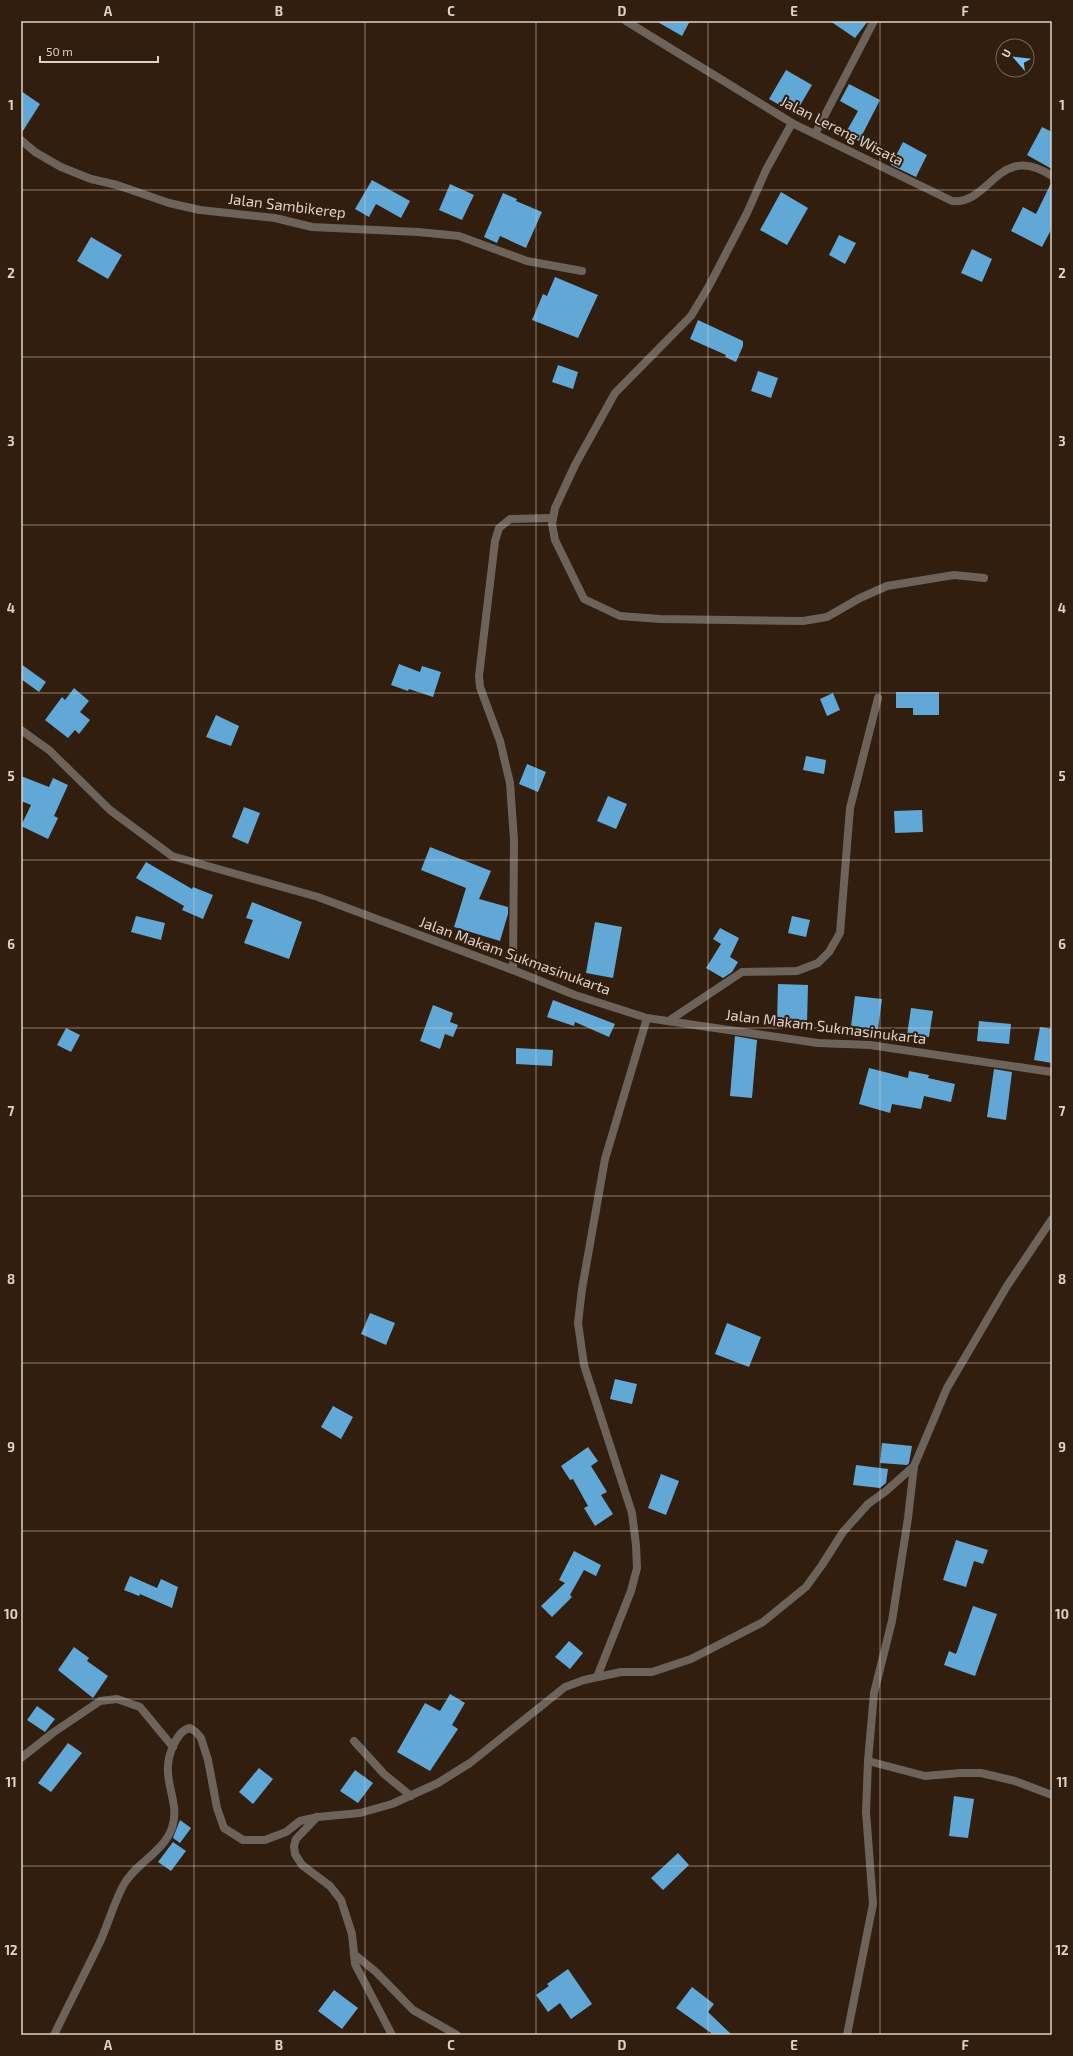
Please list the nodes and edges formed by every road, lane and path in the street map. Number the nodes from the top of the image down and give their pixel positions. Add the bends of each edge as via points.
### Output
1 (626, 21) edge
2 (874, 21) edge
3 (792, 123) junction
4 (815, 134) junction
5 (21, 140) edge
6 (1052, 176) edge
7 (582, 271) dead end
8 (553, 518) junction
9 (984, 578) dead end
10 (878, 698) dead end
11 (21, 730) edge
12 (513, 970) junction
13 (647, 1018) junction
14 (670, 1020) junction
15 (1052, 1072) edge
16 (1052, 1219) edge
17 (914, 1466) junction
18 (597, 1678) junction
19 (354, 1741) dead end
20 (173, 1747) junction
21 (21, 1758) edge
22 (868, 1761) junction
23 (1052, 1795) edge
24 (411, 1796) junction
25 (318, 1817) junction
26 (354, 1954) junction
27 (54, 2035) edge
28 (392, 2035) edge
29 (457, 2035) edge
30 (847, 2035) edge

1 - 3 street, Jalan Lereng Wisata
2 - 4 street
3 - 4 street, Jalan Lereng Wisata
3 - 8 street via 692,316 615,393 575,465
4 - 6 street, Jalan Lereng Wisata via 952,200 965,199 1007,169 1017,166 1038,167
5 - 7 street, Jalan Sambikerep via 35,152 61,167 169,203 206,211 275,218 312,227 459,236 527,261
8 - 9 street via 555,540 584,599 620,616 803,621 828,617 887,586 954,575
8 - 12 street via 510,519 499,528 495,541 479,676 480,687 500,741 510,783 514,840
10 - 14 street via 850,808 840,933 835,943 818,963 797,971 742,972
11 - 12 street, Jalan Makam Sukmasinukarta via 49,750 110,810 172,856 318,897
12 - 13 street, Jalan Makam Sukmasinukarta via 575,995
13 - 14 street, Jalan Makam Sukmasinukarta
13 - 18 street via 605,1159 578,1324 584,1365 632,1513 636,1545 637,1568 632,1591
14 - 15 street, Jalan Makam Sukmasinukarta via 818,1043 870,1045
16 - 17 street via 1008,1286 947,1388
17 - 18 street via 868,1504 843,1532 806,1587 763,1622 691,1659 652,1672 621,1672
17 - 22 street via 892,1621 874,1694
18 - 24 street via 565,1687 470,1763
19 - 24 street via 384,1774
20 - 21 street via 140,1707 117,1699 100,1701
20 - 25 street via 178,1736 186,1729 190,1728 196,1732 208,1760 216,1808 224,1828 243,1840 265,1840 286,1832 300,1821
20 - 27 street via 167,1771 175,1810 172,1828 161,1848 143,1862 124,1884 100,1941
22 - 23 street via 925,1776 981,1774 1015,1781
22 - 30 street via 866,1812 873,1904
24 - 25 street via 360,1813
25 - 26 street via 296,1839 295,1854 302,1865 330,1886 341,1900 352,1934
26 - 28 street via 355,1964
26 - 29 street via 376,1972 413,2010

